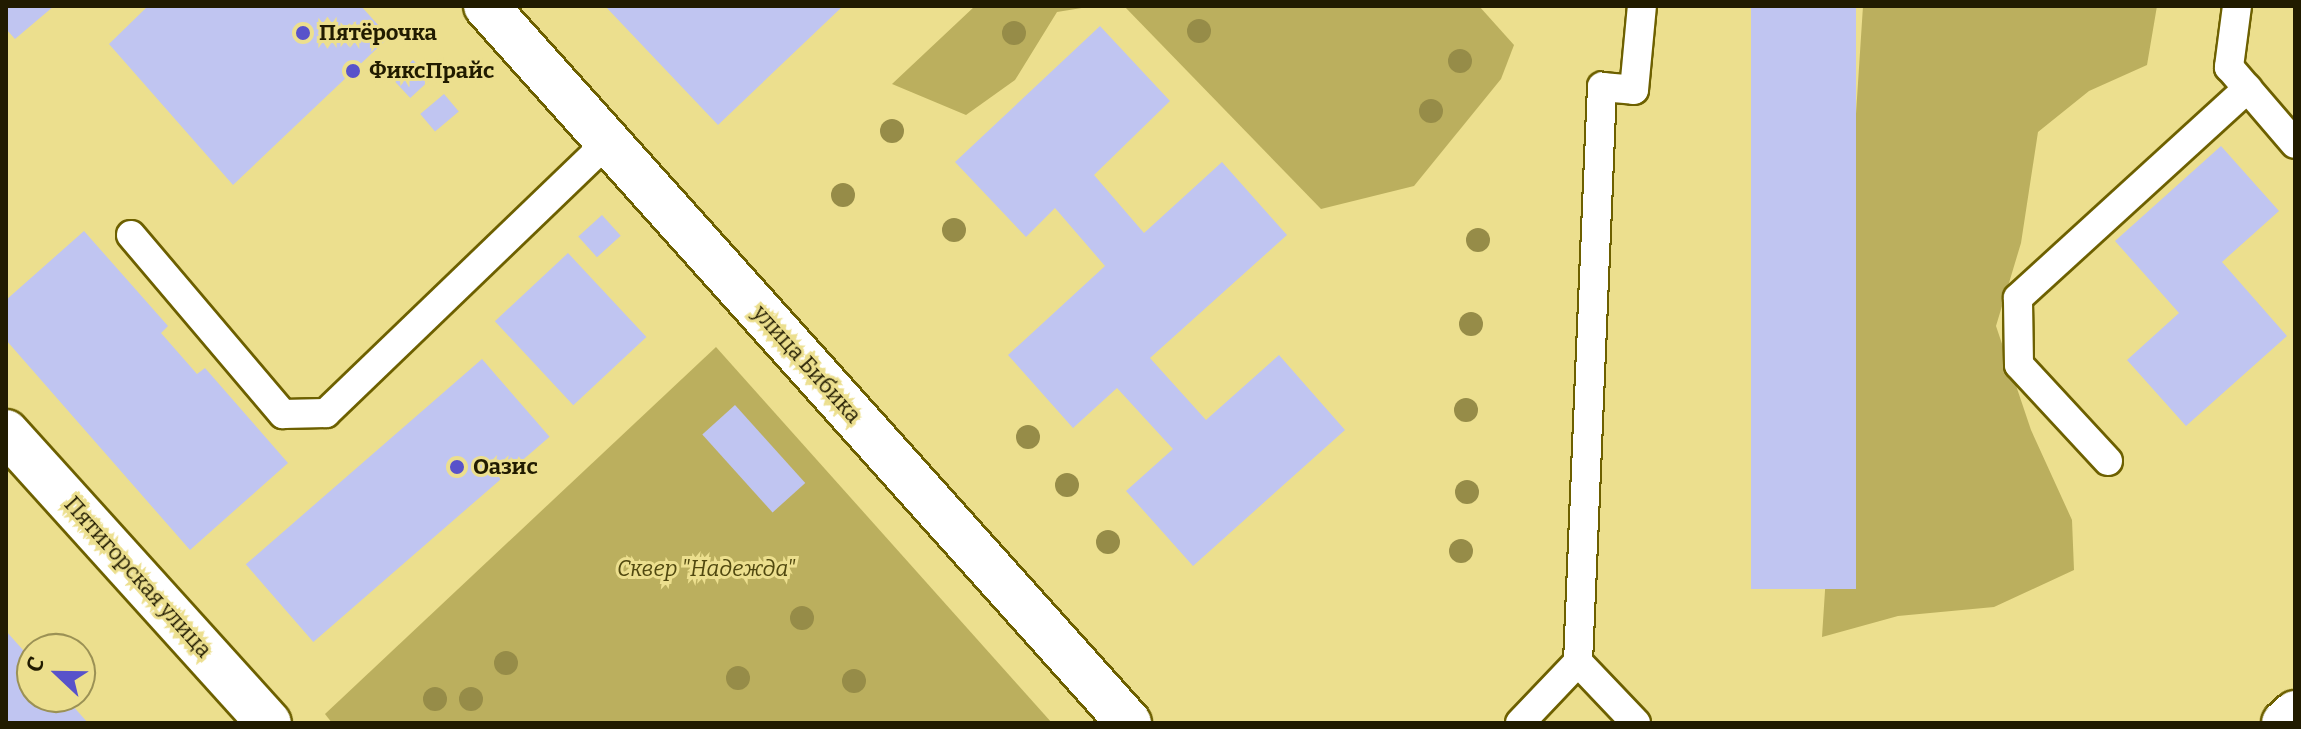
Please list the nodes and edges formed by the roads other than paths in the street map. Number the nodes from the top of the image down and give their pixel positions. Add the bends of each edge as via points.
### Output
1 (486, 6) edge
2 (1642, 6) edge
3 (2237, 6) edge
4 (2248, 88) junction
5 (608, 142) junction
6 (2295, 144) edge
7 (131, 235) dead end
8 (6, 432) edge
9 (2108, 461) dead end
10 (1578, 662) junction
11 (2295, 713) edge
12 (269, 723) edge
13 (1129, 723) edge
14 (1520, 723) edge
15 (1636, 723) edge
16 (2284, 723) edge

1 - 5 street, улица Бибика
2 - 10 lane via 1634,90 1602,87
3 - 4 lane via 2229,67
4 - 6 lane
4 - 9 lane via 2018,298 2019,365
5 - 7 lane via 326,413 283,414
5 - 13 street, улица Бибика
8 - 12 street, Пятигорская улица
10 - 14 lane
10 - 15 lane
11 - 16 street

